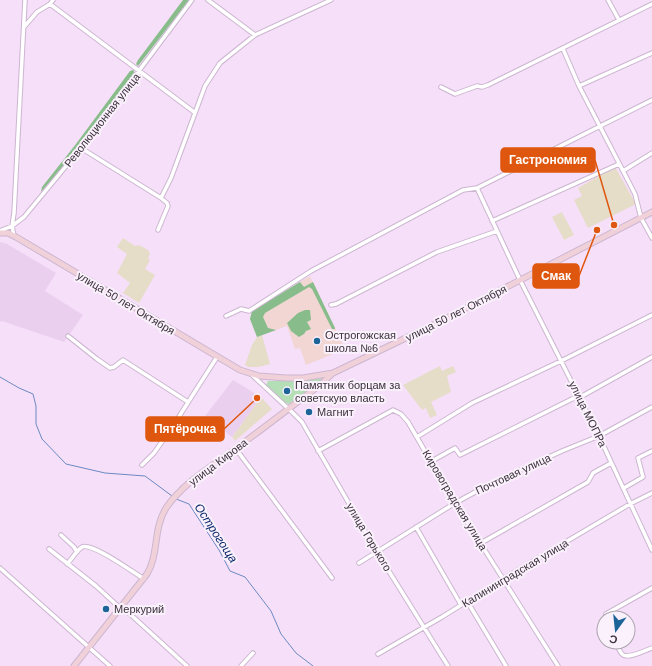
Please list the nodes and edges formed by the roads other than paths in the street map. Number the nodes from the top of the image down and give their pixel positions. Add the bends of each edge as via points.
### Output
1 (25, 0) edge
2 (53, 0) edge
3 (192, 0) edge
4 (208, 0) edge
5 (331, 0) edge
6 (608, 0) edge
7 (50, 4) junction
8 (652, 4) edge
9 (619, 20) junction
10 (24, 27) junction
11 (255, 35) junction
12 (563, 49) junction
13 (652, 53) edge
14 (139, 72) junction
15 (580, 86) junction
16 (441, 87) dead end
17 (652, 100) edge
18 (194, 112) junction
19 (600, 126) junction
20 (81, 148) junction
21 (652, 153) edge
22 (620, 164) junction
23 (623, 171) junction
24 (477, 188) junction
25 (161, 198) junction
26 (652, 212) edge
27 (641, 218) junction
28 (492, 221) junction
29 (12, 226) junction
30 (158, 230) dead end
31 (497, 231) junction
32 (0, 232) edge
33 (8, 233) junction
34 (14, 236) junction
35 (652, 238) edge
36 (520, 280) junction
37 (330, 305) dead end
38 (652, 315) edge
39 (226, 316) dead end
40 (68, 336) dead end
41 (218, 357) junction
42 (652, 357) edge
43 (561, 361) junction
44 (333, 373) junction
45 (252, 374) junction
46 (579, 396) junction
47 (188, 402) junction
48 (652, 406) edge
49 (288, 409) junction
50 (599, 436) junction
51 (417, 437) junction
52 (236, 449) junction
53 (318, 451) junction
54 (652, 451) edge
55 (432, 461) junction
56 (611, 463) junction
57 (142, 465) dead end
58 (624, 488) junction
59 (652, 493) edge
60 (455, 503) junction
61 (630, 504) junction
62 (416, 527) junction
63 (61, 535) dead end
64 (480, 543) junction
65 (49, 549) dead end
66 (652, 550) edge
67 (78, 552) junction
68 (377, 552) junction
69 (359, 563) dead end
70 (67, 564) junction
71 (0, 568) edge
72 (332, 578) dead end
73 (503, 579) junction
74 (144, 580) junction
75 (652, 588) edge
76 (467, 601) junction
77 (461, 605) junction
78 (120, 608) junction
79 (613, 610) edge
80 (424, 627) junction
81 (89, 647) junction
82 (652, 648) edge
83 (620, 650) edge
84 (253, 653) dead end
85 (378, 654) dead end
86 (74, 666) edge
87 (110, 666) edge
88 (187, 666) edge
89 (241, 666) edge
90 (448, 666) edge
91 (506, 666) edge
92 (558, 666) edge

1 - 10 street
2 - 7 street
3 - 14 street, Революционная улица
4 - 11 street
5 - 11 street
6 - 9 street
7 - 10 street via 37,12
7 - 14 street
8 - 9 street
9 - 12 street
10 - 29 street
11 - 18 street via 220,62 205,86
12 - 15 street
12 - 16 street via 482,87 477,86 455,94
13 - 15 street
14 - 18 street
14 - 20 street, Революционная улица
15 - 19 street
17 - 19 street
18 - 25 street via 171,178
19 - 22 street
19 - 24 street
20 - 25 street
20 - 29 street, Революционная улица via 24,217
21 - 23 street
22 - 23 street
22 - 28 street
23 - 27 street via 635,194
24 - 28 street, улица МОПРа
24 - 39 street via 462,190 311,271 249,310 241,309
25 - 30 street via 168,206
26 - 27 main road, улица 50 лет Октября
27 - 35 street
27 - 36 main road, улица 50 лет Октября
28 - 31 street, улица МОПРа
29 - 32 street
29 - 33 street
29 - 34 street
31 - 36 street, улица МОПРа
31 - 37 street via 437,252
32 - 33 main road, улица 50 лет Октября
33 - 34 main road, улица 50 лет Октября
34 - 41 main road, улица 50 лет Октября
36 - 43 street, улица МОПРа
36 - 44 main road, улица 50 лет Октября
38 - 43 street
40 - 47 street via 110,368 123,360
41 - 45 main road, улица 50 лет Октября
41 - 47 street
42 - 46 street
43 - 46 street, улица МОПРа
43 - 51 street via 472,404
44 - 45 main road, улица 50 лет Октября via 286,378
44 - 49 main road, улица Кирова
45 - 49 street, улица 50 лет Октября
46 - 50 street, улица МОПРа
46 - 55 street via 460,455 455,448
47 - 57 street via 154,454
48 - 50 street, Почтовая улица
49 - 52 main road, улица Кирова
49 - 53 street, улица Горького via 302,422
50 - 56 street, улица МОПРа
50 - 60 street, Почтовая улица via 490,484
51 - 53 street, Кировоградская улица via 401,414 393,410
51 - 55 street, Кировоградская улица
52 - 72 street
52 - 74 main road, улица Кирова via 197,476 170,504 159,524 154,559
53 - 68 street, улица Горького
54 - 58 street via 638,458 643,477
55 - 60 street, Кировоградская улица
56 - 58 street, улица МОПРа
56 - 64 street via 593,473 588,482
58 - 61 street, улица МОПРа
59 - 61 street, Калининградская улица
60 - 62 street, Почтовая улица
60 - 64 street, Кировоградская улица
61 - 66 street, улица МОПРа
61 - 73 street, Калининградская улица
62 - 68 street, Почтовая улица
62 - 77 street
63 - 67 street
64 - 73 street, Кировоградская улица
65 - 70 street
67 - 70 street
67 - 74 street via 83,547 97,550
68 - 69 street, Почтовая улица
68 - 80 street, улица Горького
70 - 78 street
71 - 81 street
73 - 76 street, Калининградская улица
73 - 92 street, Кировоградская улица
74 - 78 main road, улица Кирова
75 - 79 street
76 - 77 street, Калининградская улица
76 - 91 street
77 - 80 street, Калининградская улица
78 - 81 main road, улица Кирова
78 - 88 street via 130,614
80 - 85 street, Калининградская улица
80 - 90 street, улица Горького
81 - 86 main road, улица Кирова
81 - 87 street
82 - 83 street via 630,656 625,656
84 - 89 street

